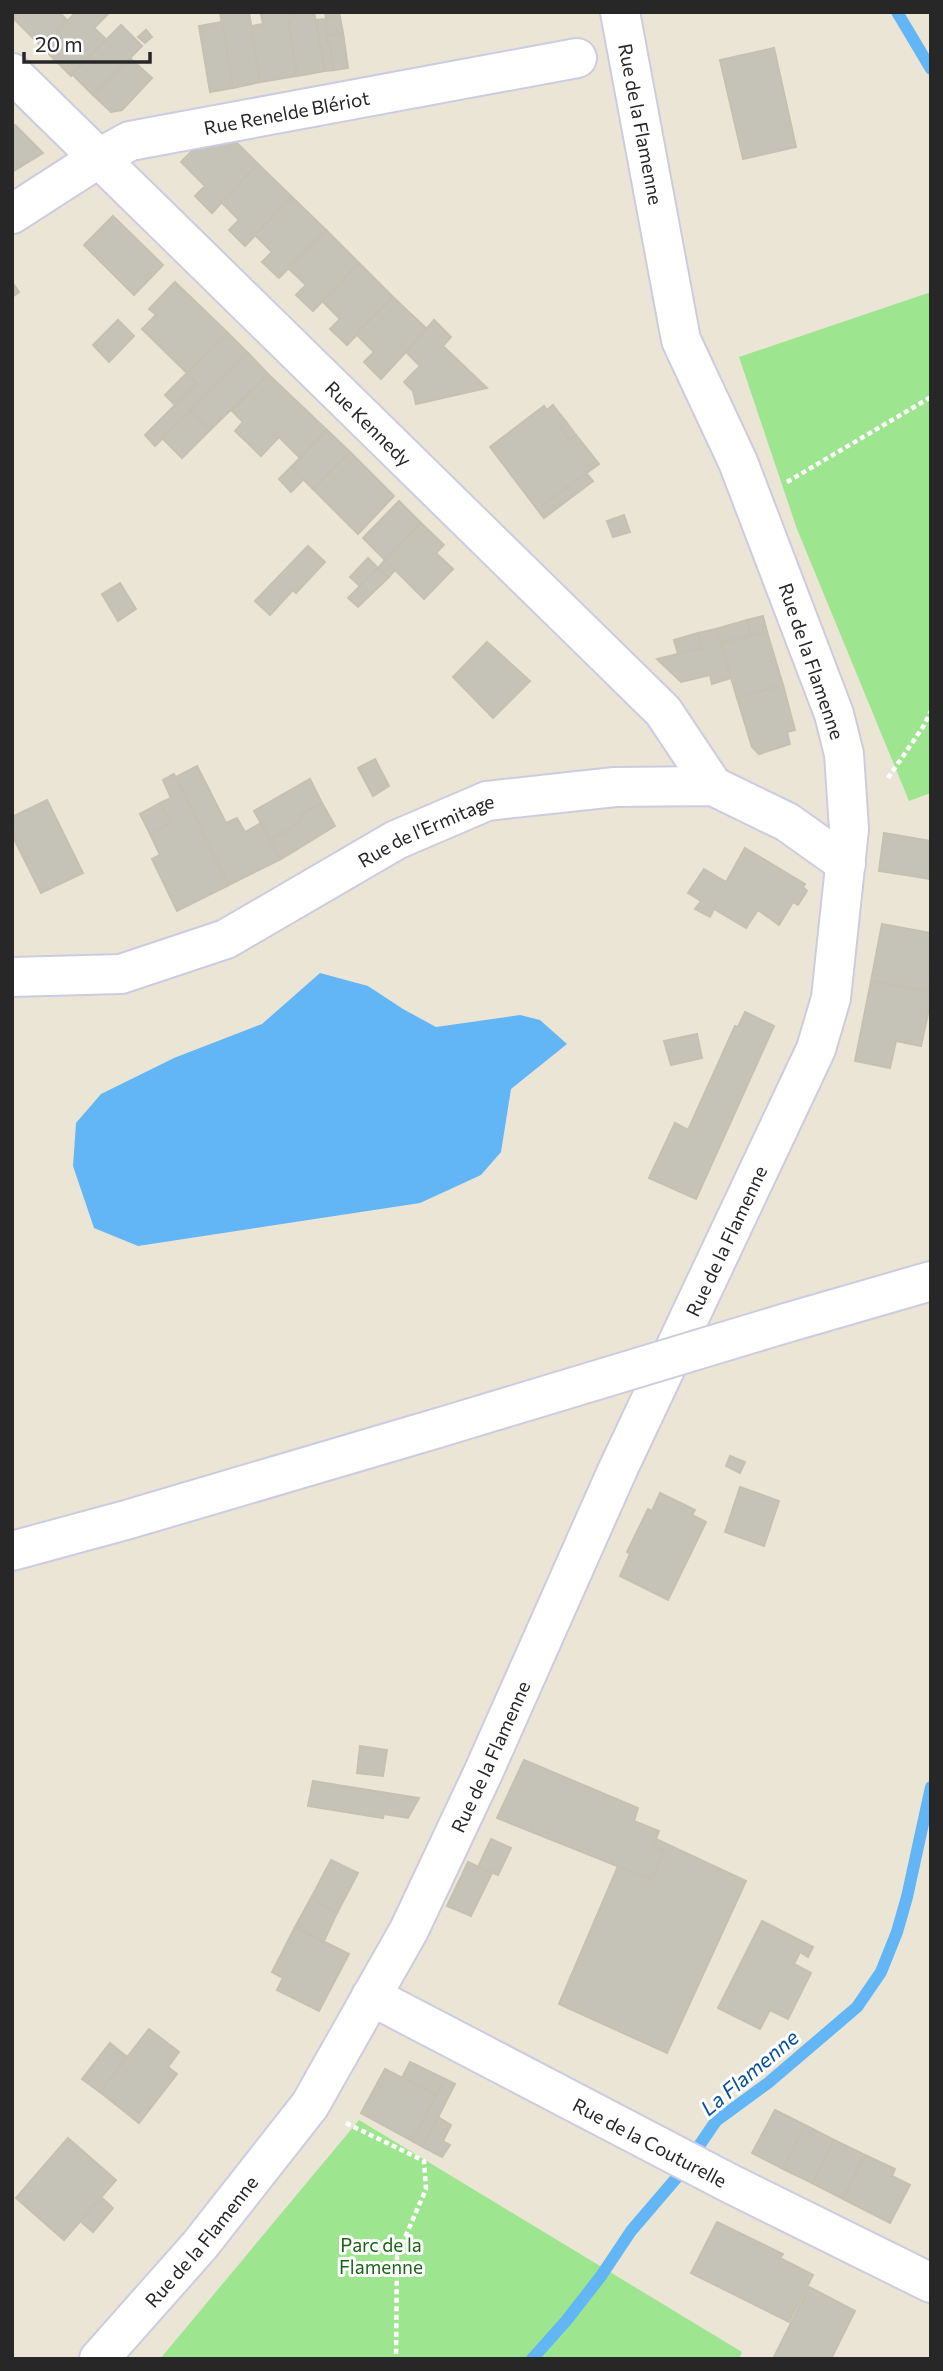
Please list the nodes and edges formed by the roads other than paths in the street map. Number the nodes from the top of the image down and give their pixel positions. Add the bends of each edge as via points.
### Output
1 (620, 12) edge
2 (577, 58) dead end
3 (12, 73) edge
4 (99, 158) junction
5 (12, 214) edge
6 (713, 786) junction
7 (846, 864) junction
8 (12, 977) edge
9 (931, 1281) edge
10 (12, 1551) edge
11 (371, 1996) junction
12 (931, 2283) edge
13 (99, 2359) edge

1 - 7 street, Rue de la Flamenne via 681,340 738,462 834,714 844,754
2 - 4 street, Rue Renelde Blériot via 130,141
3 - 4 street, Rue Kennedy
4 - 5 street, Rue Renelde Blériot
4 - 6 street, Rue Kennedy via 663,711
6 - 7 street, Rue de l'Ermitage via 787,822
6 - 8 street, Rue de l'Ermitage via 615,787 487,802 396,840 226,939 121,974
7 - 11 street, Rue de la Flamenne via 831,998 816,1049 618,1469 409,1930
9 - 10 street, bridge
11 - 12 street, Rue de la Couturelle
11 - 13 street, Rue de la Flamenne via 310,2105 200,2245

